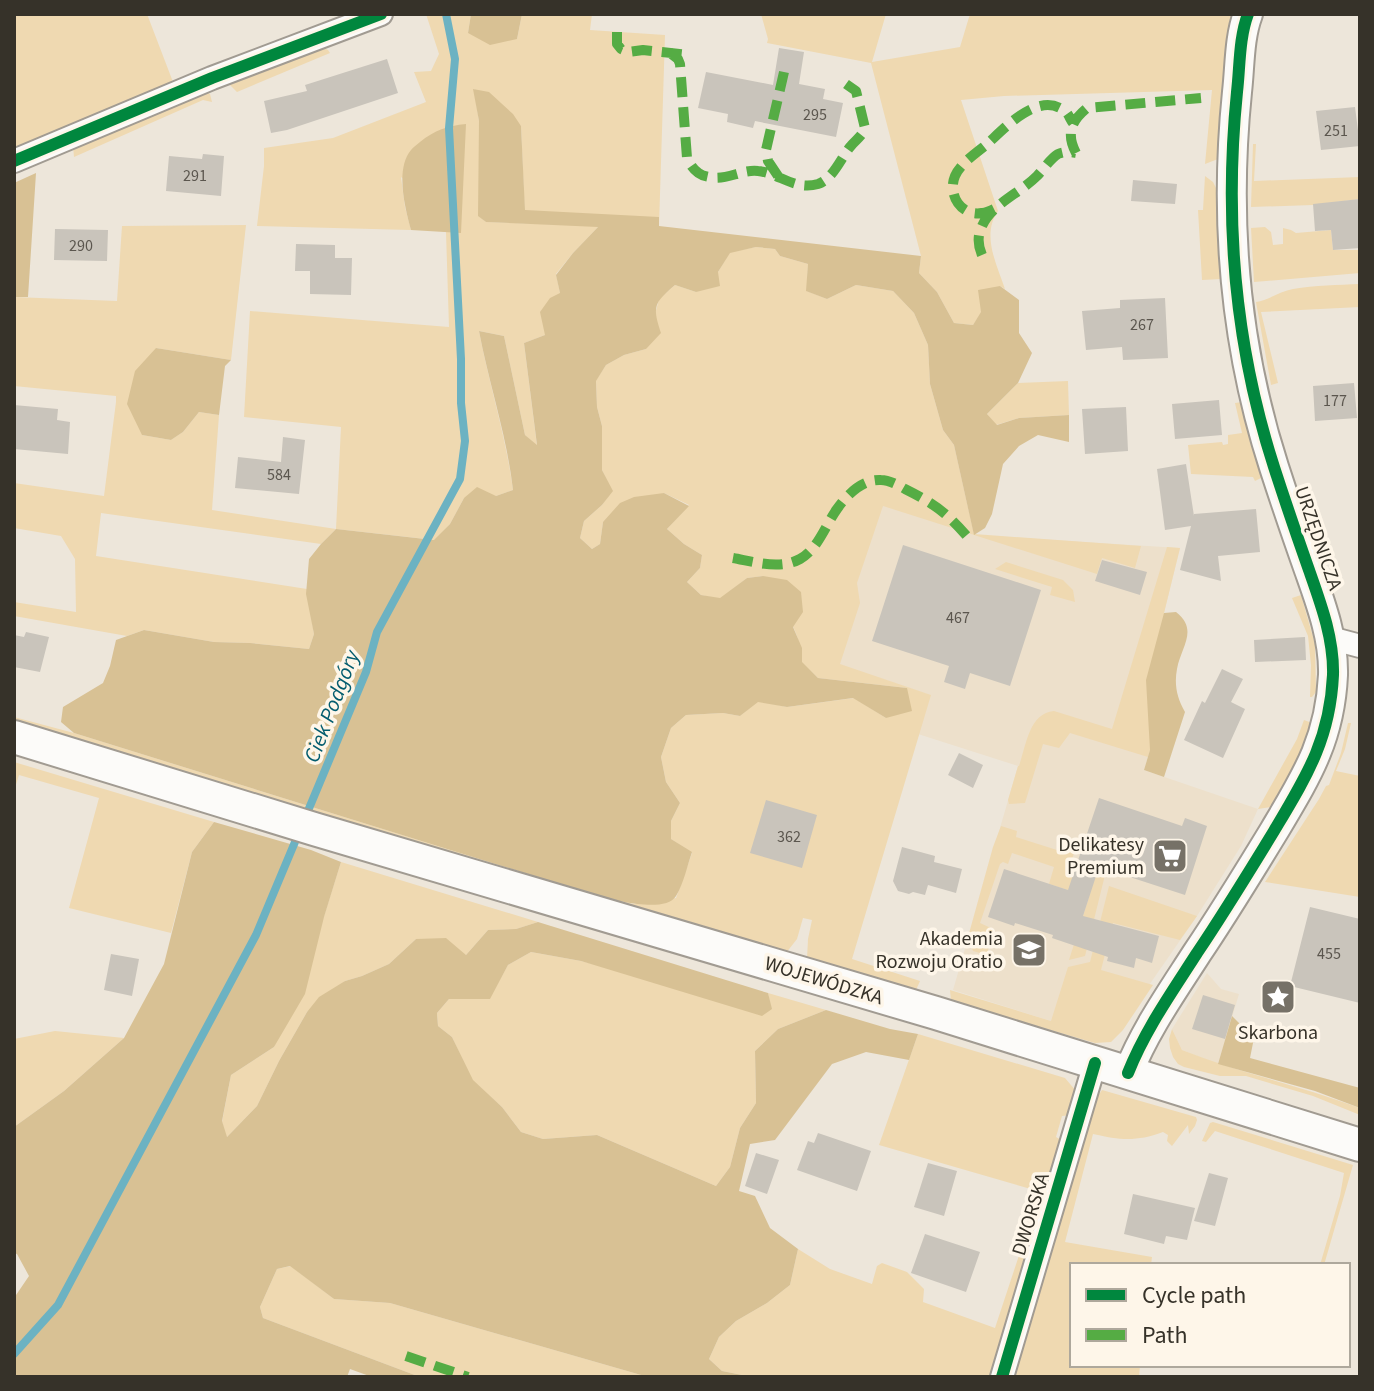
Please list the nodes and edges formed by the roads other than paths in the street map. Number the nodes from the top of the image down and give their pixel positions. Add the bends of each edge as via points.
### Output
1 (381, 14) edge
2 (1248, 14) edge
3 (14, 161) edge
4 (1330, 638) junction
5 (1360, 646) edge
6 (14, 737) edge
7 (1095, 1063) junction
8 (1128, 1073) junction
9 (1360, 1145) edge
10 (1002, 1377) edge

1 - 3 street
2 - 4 street, URZĘDNICZA via 1233,146 1235,288 1258,413
4 - 5 street
4 - 8 street, URZĘDNICZA via 1330,705 1324,737 1307,775 1160,1009
6 - 7 main road, WOJEWÓDZKA
7 - 8 main road, WOJEWÓDZKA
7 - 10 street, DWORSKA
8 - 9 main road, WOJEWÓDZKA

